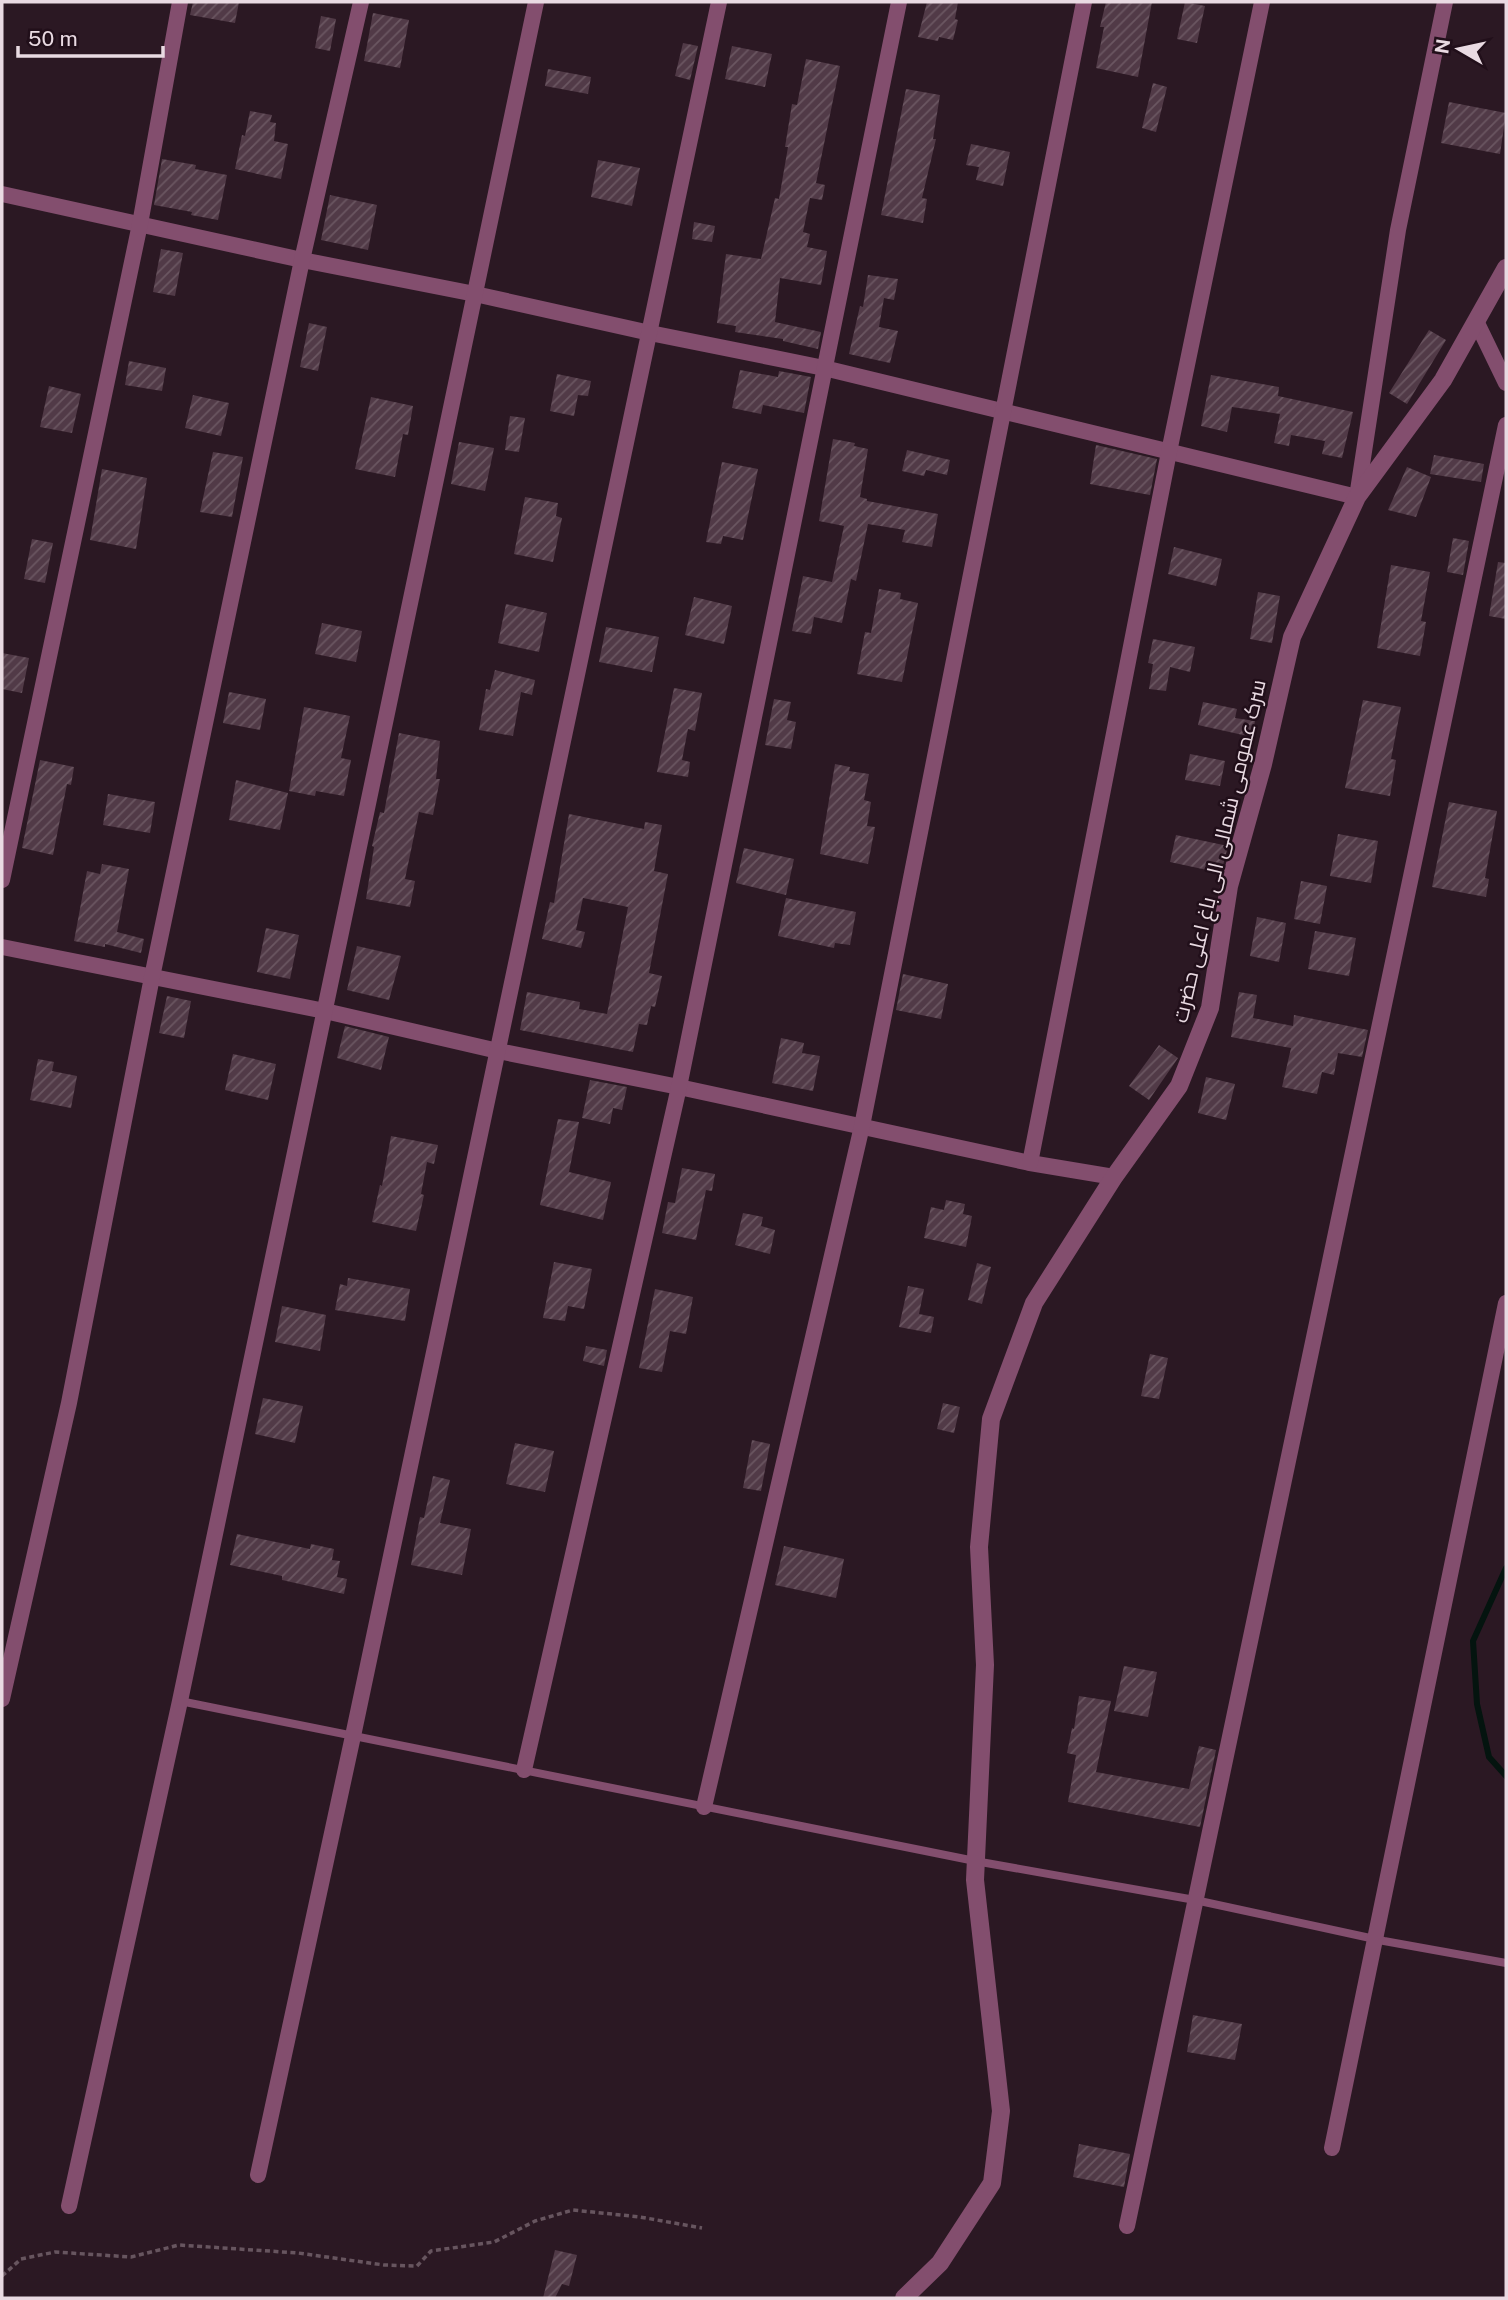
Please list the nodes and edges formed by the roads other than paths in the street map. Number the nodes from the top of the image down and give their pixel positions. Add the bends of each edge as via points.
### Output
1 (180, 2) edge
2 (360, 2) edge
3 (536, 2) edge
4 (719, 2) edge
5 (899, 2) edge
6 (1084, 2) edge
7 (1262, 2) edge
8 (1445, 2) edge
9 (2, 194) edge
10 (140, 224) junction
11 (302, 260) junction
12 (1506, 268) edge
13 (475, 293) junction
14 (1476, 321) junction
15 (650, 333) junction
16 (824, 368) junction
17 (1506, 383) edge
18 (1003, 410) junction
19 (1506, 425) edge
20 (1169, 452) junction
21 (1357, 497) junction
22 (2, 880) edge
23 (2, 947) edge
24 (152, 977) junction
25 (325, 1011) junction
26 (498, 1051) junction
27 (679, 1087) junction
28 (862, 1126) junction
29 (1030, 1164) junction
30 (1114, 1177) junction
31 (1506, 1303) edge
32 (2, 1699) edge
33 (180, 1701) junction
34 (354, 1736) junction
35 (524, 1770) junction
36 (704, 1807) junction
37 (975, 1861) junction
38 (1195, 1900) junction
39 (1375, 1939) junction
40 (1506, 1963) edge
41 (1332, 2148) dead end
42 (258, 2175) dead end
43 (69, 2206) dead end
44 (1127, 2226) dead end
45 (904, 2298) edge

1 - 10 street
2 - 11 street
3 - 13 street
4 - 15 street
5 - 16 street
6 - 18 street
7 - 20 street
8 - 21 street via 1398,230
9 - 10 street
10 - 11 street
10 - 22 street
11 - 13 street
11 - 24 street
12 - 14 street, سرک عمومی شمالی الی باغ اعلی حضرت
13 - 15 street
13 - 25 street
14 - 17 street
14 - 21 street, سرک عمومی شمالی الی باغ اعلی حضرت via 1443,380
15 - 16 street
15 - 26 street
16 - 18 street
16 - 27 street
18 - 20 street
18 - 28 street
19 - 38 street
20 - 21 street
20 - 29 street
21 - 30 street, سرک عمومی شمالی الی باغ اعلی حضرت via 1292,637 1229,886 1210,1008 1179,1086
23 - 24 street
24 - 25 street
24 - 32 street via 69,1403
25 - 26 street
25 - 33 street
26 - 27 street
26 - 34 street
27 - 28 street
27 - 35 street
28 - 29 street
28 - 36 street
29 - 30 street
30 - 37 street, سرک عمومی شمالی الی باغ اعلی حضرت via 1034,1303 991,1419 979,1547 985,1665
31 - 39 street
33 - 34 lane
33 - 43 street
34 - 35 lane
34 - 42 street
35 - 36 lane
36 - 37 lane
37 - 38 lane
37 - 45 street, سرک عمومی شمالی الی باغ اعلی حضرت via 1001,2111 992,2183 940,2263
38 - 39 lane
38 - 44 street
39 - 40 lane
39 - 41 street

